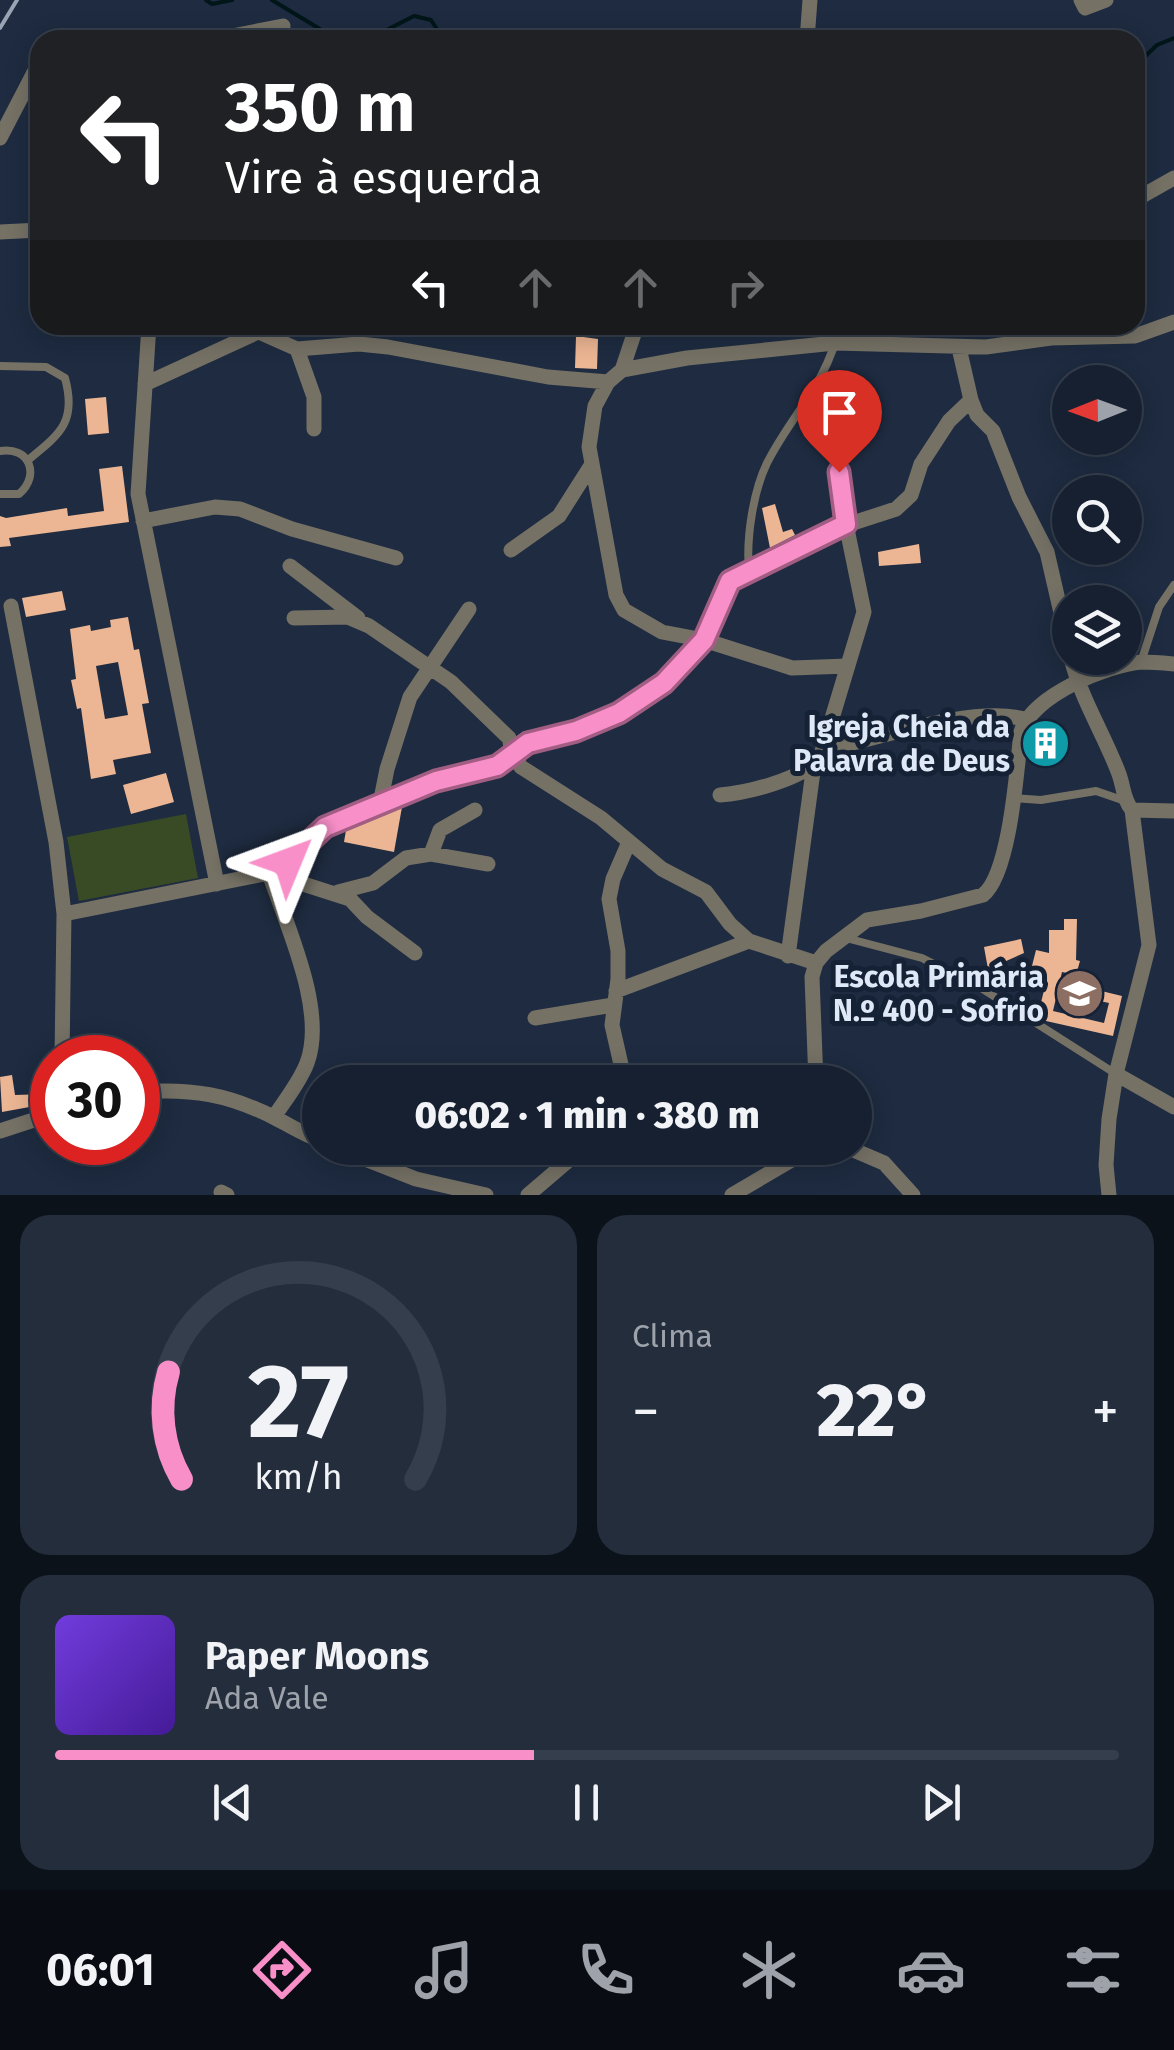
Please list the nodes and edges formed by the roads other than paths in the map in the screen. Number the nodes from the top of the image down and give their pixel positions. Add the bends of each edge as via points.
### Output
1 (810, 0) edge
2 (1082, 0) edge
3 (1106, 0) edge
4 (283, 26) dead end
5 (263, 30) edge
6 (808, 30) edge
7 (30, 81) edge
8 (0, 138) edge
9 (1174, 178) edge
10 (1145, 194) edge
11 (30, 230) edge
12 (0, 232) edge
13 (1174, 322) edge
14 (1145, 332) edge
15 (148, 335) edge
16 (241, 335) edge
17 (269, 335) edge
18 (634, 335) edge
19 (838, 335) edge
20 (1036, 335) edge
21 (836, 343) junction
22 (960, 348) junction
23 (297, 349) junction
24 (0, 366) edge
25 (622, 370) junction
26 (608, 382) junction
27 (145, 384) junction
28 (818, 386) junction
29 (971, 400) junction
30 (314, 428) dead end
31 (0, 451) edge
32 (28, 460) junction
33 (592, 464) junction
34 (0, 494) edge
35 (143, 521) junction
36 (846, 524) junction
37 (511, 550) dead end
38 (396, 558) dead end
39 (290, 566) dead end
40 (749, 570) junction
41 (1055, 585) edge
42 (1174, 585) edge
43 (11, 606) dead end
44 (469, 609) dead end
45 (294, 618) dead end
46 (369, 626) junction
47 (704, 640) junction
48 (1142, 659) edge
49 (1142, 662) edge
50 (1174, 664) edge
51 (848, 666) junction
52 (428, 668) junction
53 (1075, 675) edge
54 (1094, 675) edge
55 (1077, 683) junction
56 (1025, 719) junction
57 (513, 754) junction
58 (817, 759) junction
59 (720, 795) dead end
60 (1013, 798) junction
61 (380, 804) junction
62 (1128, 806) junction
63 (475, 810) dead end
64 (1174, 811) edge
65 (630, 842) junction
66 (431, 854) junction
67 (488, 864) dead end
68 (269, 873) junction
69 (217, 884) junction
70 (335, 892) junction
71 (64, 914) junction
72 (844, 937) junction
73 (749, 941) junction
74 (415, 953) dead end
75 (788, 956) junction
76 (816, 963) junction
77 (615, 998) junction
78 (535, 1018) dead end
79 (62, 1035) edge
80 (621, 1065) edge
81 (815, 1065) edge
82 (1116, 1074) junction
83 (160, 1091) edge
84 (1174, 1107) edge
85 (274, 1117) junction
86 (30, 1122) edge
87 (302, 1131) edge
88 (0, 1132) edge
89 (872, 1158) edge
90 (380, 1165) edge
91 (563, 1165) edge
92 (783, 1165) edge
93 (486, 1195) edge
94 (528, 1195) edge
95 (732, 1195) edge
96 (913, 1195) edge
97 (1109, 1195) edge

1 - 6 street
2 - 3 street via 1086,8
4 - 5 street
7 - 8 street
9 - 10 street
11 - 12 street
13 - 14 street
15 - 27 street
16 - 27 street
17 - 23 street
18 - 25 street
19 - 21 lane
20 - 22 street
21 - 22 street
21 - 25 street
21 - 28 lane
22 - 29 street
23 - 26 street via 388,347
23 - 30 street via 314,398
24 - 32 lane via 46,367 65,378 71,400 60,434
25 - 26 street
26 - 33 street via 595,406
27 - 35 street via 137,464
28 - 36 lane
28 - 40 lane via 766,465 746,542
29 - 36 street via 921,464 912,494 896,508
29 - 41 street via 993,431 1047,552
31 - 32 lane via 16,450
32 - 34 lane via 32,475 25,489
33 - 37 street via 559,516
33 - 47 street via 624,610 662,632
35 - 38 street via 215,507 240,509
35 - 69 street
36 - 40 street
36 - 51 street via 864,612
39 - 46 street
40 - 47 street via 730,581
42 - 48 lane via 1159,607
43 - 71 street
44 - 52 street
45 - 46 street via 348,617
46 - 52 street
47 - 51 street via 792,668
47 - 57 street via 664,683 619,713
49 - 50 street
51 - 58 street
52 - 57 street via 508,738
52 - 61 street via 410,697
53 - 55 street
54 - 55 street
55 - 56 street
55 - 62 street
56 - 58 street via 960,720 832,748
56 - 60 street
57 - 61 street via 497,766
57 - 65 street via 521,768
58 - 59 street via 753,792
58 - 75 street
60 - 62 lane via 1096,791
60 - 72 street via 1001,862 983,895 866,920
61 - 68 street via 325,827
62 - 64 street
62 - 82 street via 1149,945
63 - 66 street via 440,830
65 - 73 street via 706,892
65 - 77 street via 609,899 618,950
66 - 67 street
66 - 70 street via 406,858 373,883
68 - 69 street
68 - 70 street
68 - 85 street via 293,940 312,1035 306,1064
69 - 71 street
70 - 74 street
71 - 79 street
72 - 76 street
72 - 82 lane via 922,958
73 - 75 street
73 - 77 street
75 - 76 street
76 - 81 street
77 - 78 street
77 - 80 street via 612,1025
82 - 84 street
82 - 97 street
83 - 85 street via 208,1092
85 - 87 street
86 - 88 street
89 - 96 street
90 - 93 street
91 - 94 street
92 - 95 street

